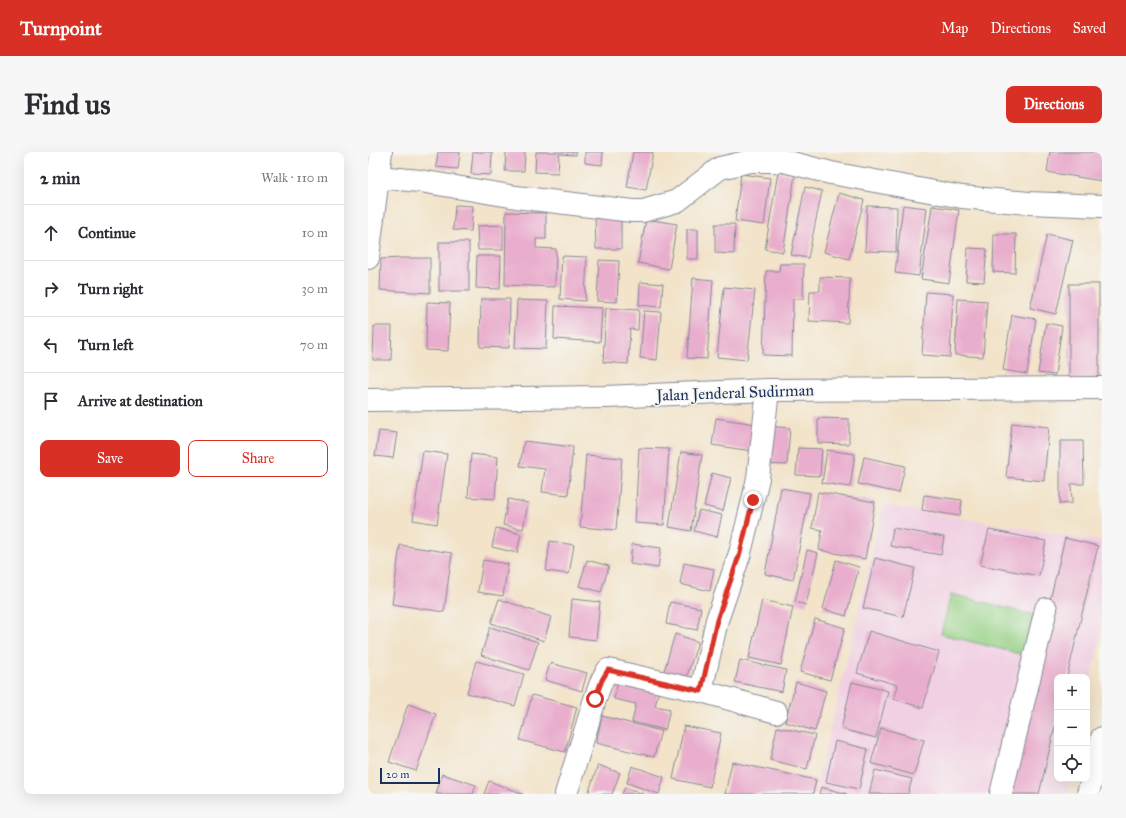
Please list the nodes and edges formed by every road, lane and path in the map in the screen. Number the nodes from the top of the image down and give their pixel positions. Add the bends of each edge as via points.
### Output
1 (381, 152) edge
2 (373, 177) edge
3 (1102, 206) edge
4 (368, 258) edge
5 (1102, 388) edge
6 (768, 390) junction
7 (368, 400) edge
8 (1046, 610) dead end
9 (701, 691) junction
10 (776, 712) dead end
11 (1102, 738) edge
12 (1094, 786) edge
13 (566, 794) edge
14 (1001, 794) edge

1 - 2 main road
2 - 3 main road via 420,181 516,197 644,211 677,201 720,168 751,161 784,161 831,173 962,197
2 - 4 main road
5 - 6 main road, Jalan Jenderal Sudirman
6 - 7 main road, Jalan Jenderal Sudirman via 605,397
6 - 9 main road via 759,471 753,500 740,553 717,620
8 - 14 main road
9 - 10 main road
9 - 13 main road via 608,670 602,680
11 - 12 main road

